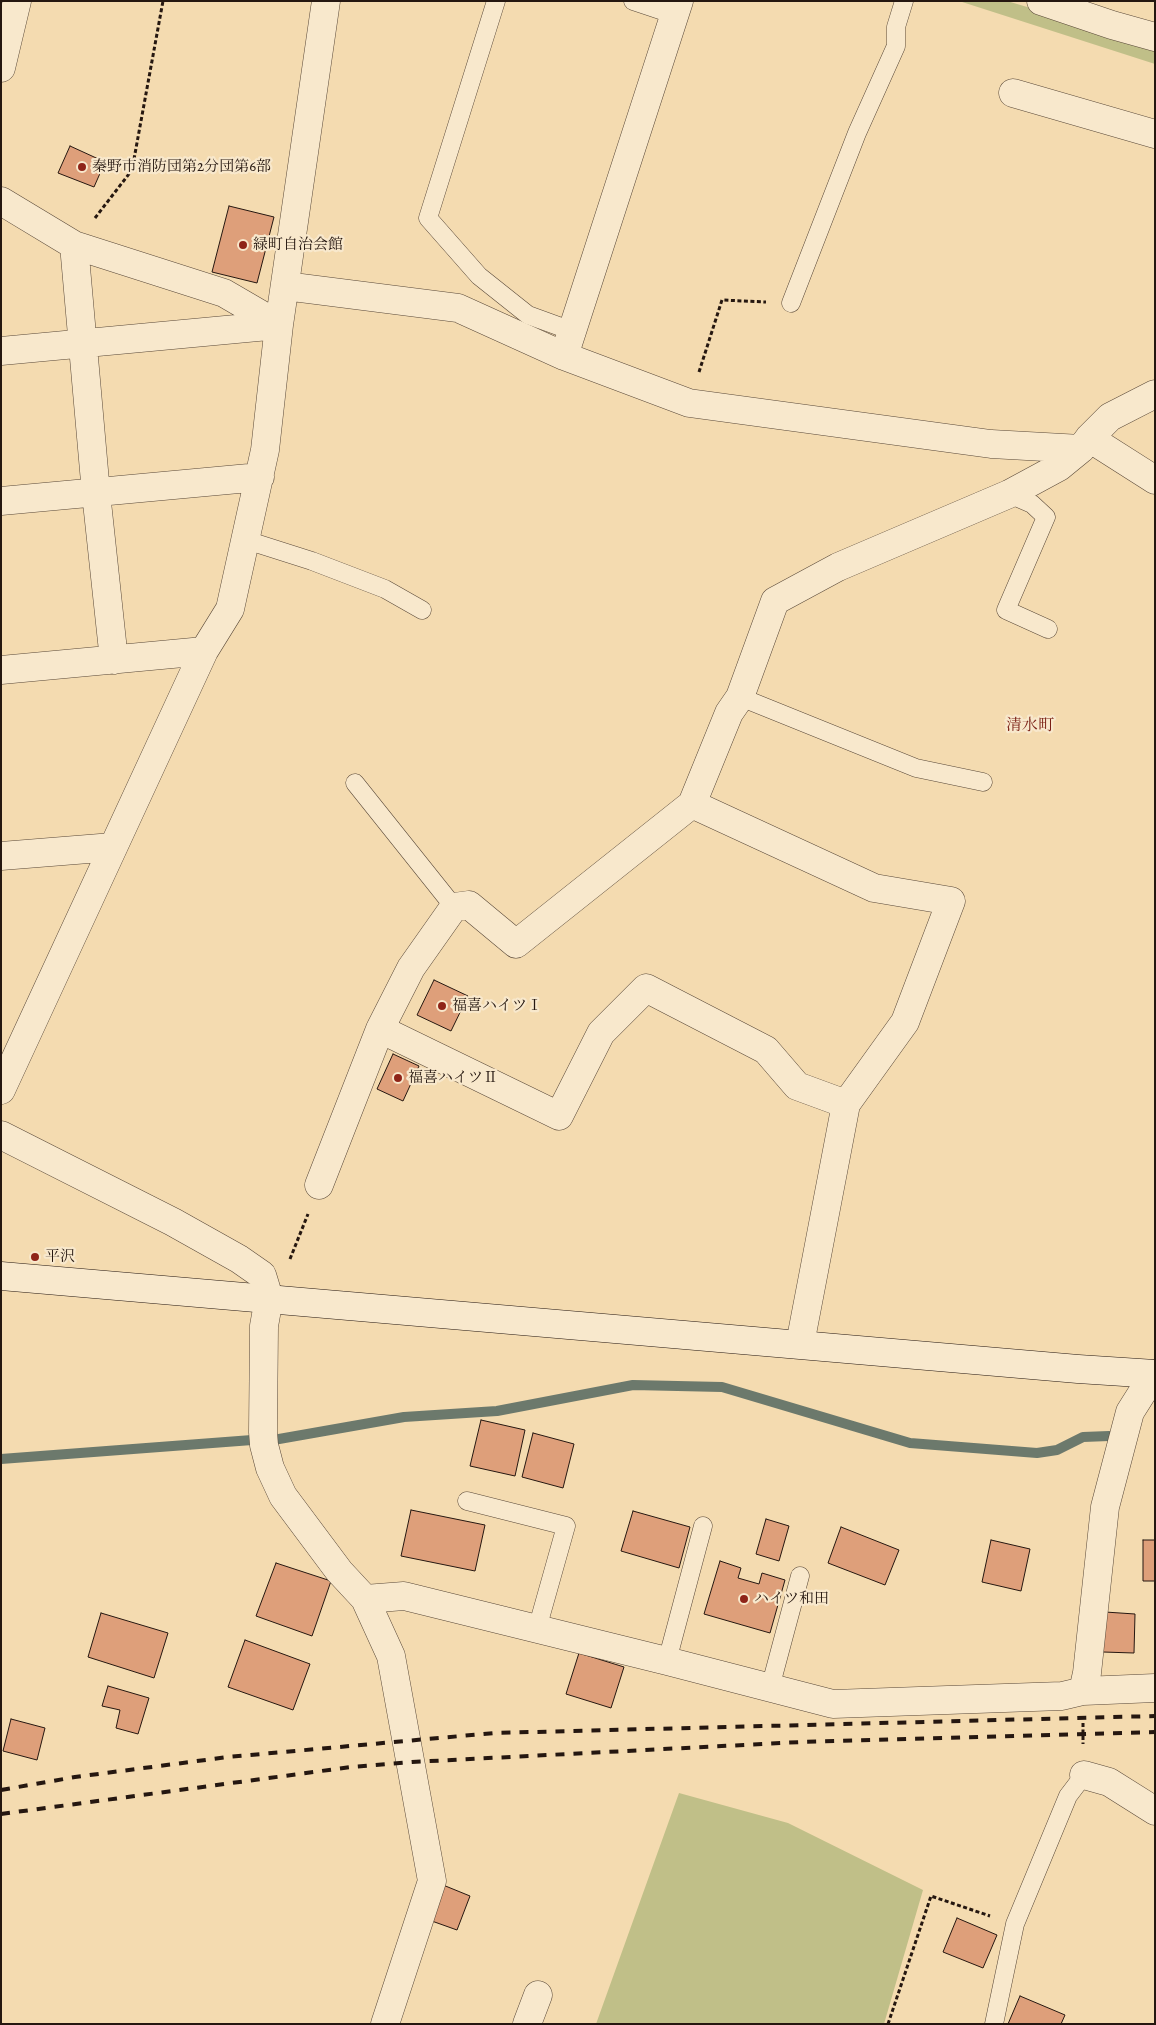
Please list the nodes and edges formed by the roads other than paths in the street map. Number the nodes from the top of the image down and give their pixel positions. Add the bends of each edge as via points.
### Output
1 (17, 1) edge
2 (326, 1) edge
3 (496, 1) edge
4 (633, 1) edge
5 (904, 1) edge
6 (1042, 1) edge
7 (677, 8) edge
8 (1155, 37) edge
9 (1, 68) edge
10 (1013, 93) dead end
11 (1155, 134) edge
12 (1, 201) edge
13 (74, 245) junction
14 (285, 286) junction
15 (791, 303) road end
16 (280, 325) junction
17 (572, 331) junction
18 (82, 344) junction
19 (1, 351) edge
20 (564, 356) junction
21 (1155, 394) edge
22 (1085, 443) junction
23 (260, 477) junction
24 (1155, 480) edge
25 (96, 493) junction
26 (1009, 494) junction
27 (1, 501) edge
28 (246, 540) junction
29 (422, 610) dead end
30 (1048, 629) dead end
31 (204, 651) junction
32 (114, 660) junction
33 (1, 670) edge
34 (740, 697) junction
35 (984, 782) dead end
36 (355, 783) dead end
37 (692, 804) junction
38 (114, 847) junction
39 (1, 856) edge
40 (454, 907) junction
41 (380, 1029) junction
42 (7, 1063) edge
43 (1, 1090) edge
44 (846, 1104) junction
45 (1, 1135) edge
46 (320, 1185) road end
47 (1, 1276) edge
48 (269, 1298) junction
49 (800, 1344) junction
50 (1154, 1374) edge
51 (467, 1501) dead end
52 (703, 1526) dead end
53 (800, 1576) dead end
54 (365, 1599) junction
55 (537, 1629) junction
56 (667, 1661) junction
57 (770, 1688) junction
58 (1155, 1688) edge
59 (1083, 1690) junction
60 (1084, 1775) joint
61 (1155, 1811) edge
62 (538, 1995) dead end
63 (392, 2022) edge
64 (527, 2024) edge
65 (994, 2024) edge

1 - 9 street
2 - 14 street
3 - 17 lane via 428,218 479,276 528,316
4 - 7 lane
5 - 15 lane via 896,27 896,46 857,134
6 - 8 street
7 - 17 street
10 - 11 street
12 - 13 street
13 - 16 street via 224,293
13 - 18 street
14 - 16 street
14 - 20 street via 458,308
16 - 18 street
16 - 23 street
17 - 20 street
18 - 19 street
18 - 25 street
20 - 22 street via 689,403 990,444
21 - 22 street via 1110,417
22 - 24 street
22 - 26 street via 1059,467
23 - 25 street
23 - 28 street
25 - 27 street
25 - 32 street
26 - 30 lane via 1032,504 1046,517 1006,610
26 - 34 street via 838,567 775,601
28 - 29 lane via 385,589
28 - 31 street via 230,609
31 - 32 street
31 - 38 street
32 - 33 street
34 - 35 lane via 916,768
34 - 37 street via 729,713
36 - 40 lane
37 - 40 street via 516,944 470,905
37 - 44 street via 874,888 952,900 905,1022
38 - 39 street
38 - 42 street
40 - 41 street via 411,968
41 - 44 street via 559,1116 601,1033 646,988 766,1050 797,1086
41 - 46 street
42 - 43 street
44 - 49 street
45 - 48 street via 239,1259 262,1275
47 - 48 street
48 - 49 street
48 - 54 street via 264,1326 263,1432 270,1468 283,1496 339,1571
49 - 50 street
50 - 59 street via 1130,1412 1105,1507
51 - 55 lane via 566,1526
52 - 56 lane
53 - 57 lane
54 - 55 street via 404,1596
54 - 63 street via 391,1656 432,1881
55 - 56 street
56 - 57 street
57 - 59 street via 833,1704 1062,1696
58 - 59 street
60 - 61 street via 1109,1782
60 - 65 lane via 1068,1796 1015,1924
62 - 64 street

